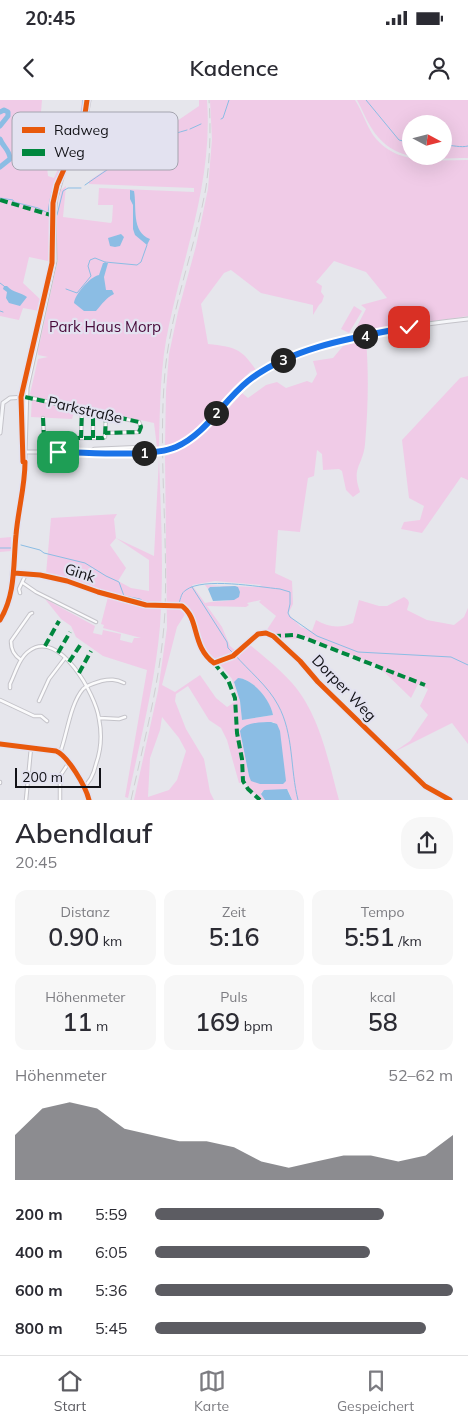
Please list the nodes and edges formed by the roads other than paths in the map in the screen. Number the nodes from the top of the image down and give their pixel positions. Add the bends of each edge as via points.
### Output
1 (65, 170) edge
2 (468, 319) edge
3 (25, 397) junction
4 (82, 409) junction
5 (93, 412) junction
6 (106, 415) junction
7 (43, 418) dead end
8 (0, 433) edge
9 (105, 433) junction
10 (81, 438) junction
11 (93, 438) junction
12 (141, 447) dead end
13 (25, 452) junction
14 (90, 452) junction
15 (14, 574) junction
16 (26, 574) junction
17 (23, 583) junction
18 (20, 593) dead end
19 (152, 605) tunnel mouth
20 (175, 606) tunnel mouth
21 (32, 613) dead end
22 (0, 620) edge
23 (96, 622) dead end
24 (65, 658) junction
25 (22, 660) junction
26 (124, 683) dead end
27 (88, 686) junction
28 (10, 688) dead end
29 (0, 700) edge
30 (39, 700) dead end
31 (125, 717) dead end
32 (99, 718) junction
33 (47, 721) dead end
34 (0, 744) edge
35 (31, 748) junction
36 (60, 753) junction
37 (69, 764) junction
38 (84, 787) junction
39 (26, 800) edge
40 (60, 800) edge
41 (89, 800) edge
42 (450, 800) edge

1 - 3 street via 56,195 55,262
2 - 14 street, bridge via 367,336 288,358 248,381 201,430 170,449
3 - 4 street, Parkstraße
3 - 8 street via 10,398 3,403
3 - 13 street
4 - 5 street, Parkstraße
4 - 10 street
5 - 6 street, Parkstraße
5 - 11 street
6 - 9 street
6 - 9 street, Parkstraße via 139,422 140,427 139,432
7 - 10 street via 44,438
9 - 11 street via 105,437
10 - 11 street
12 - 14 street via 94,449
13 - 14 street
13 - 15 street
15 - 16 street, Gink
15 - 22 street via 10,596
16 - 17 street
16 - 19 street, Gink via 67,581
17 - 18 street
17 - 23 street
20 - 42 street, Dorper Weg via 182,606 188,611 201,649 214,663 236,654 262,632 273,636 425,786
21 - 25 street via 11,641 12,651
24 - 25 street via 51,648 40,646 27,652
24 - 27 street
24 - 30 street
25 - 28 street
26 - 27 street via 108,680
27 - 32 street
27 - 36 street via 77,700
29 - 33 street
31 - 32 street
32 - 38 street via 98,760 91,780
34 - 35 street
35 - 36 street
35 - 39 street
36 - 37 street
37 - 38 street
37 - 40 street via 60,776
38 - 41 street

